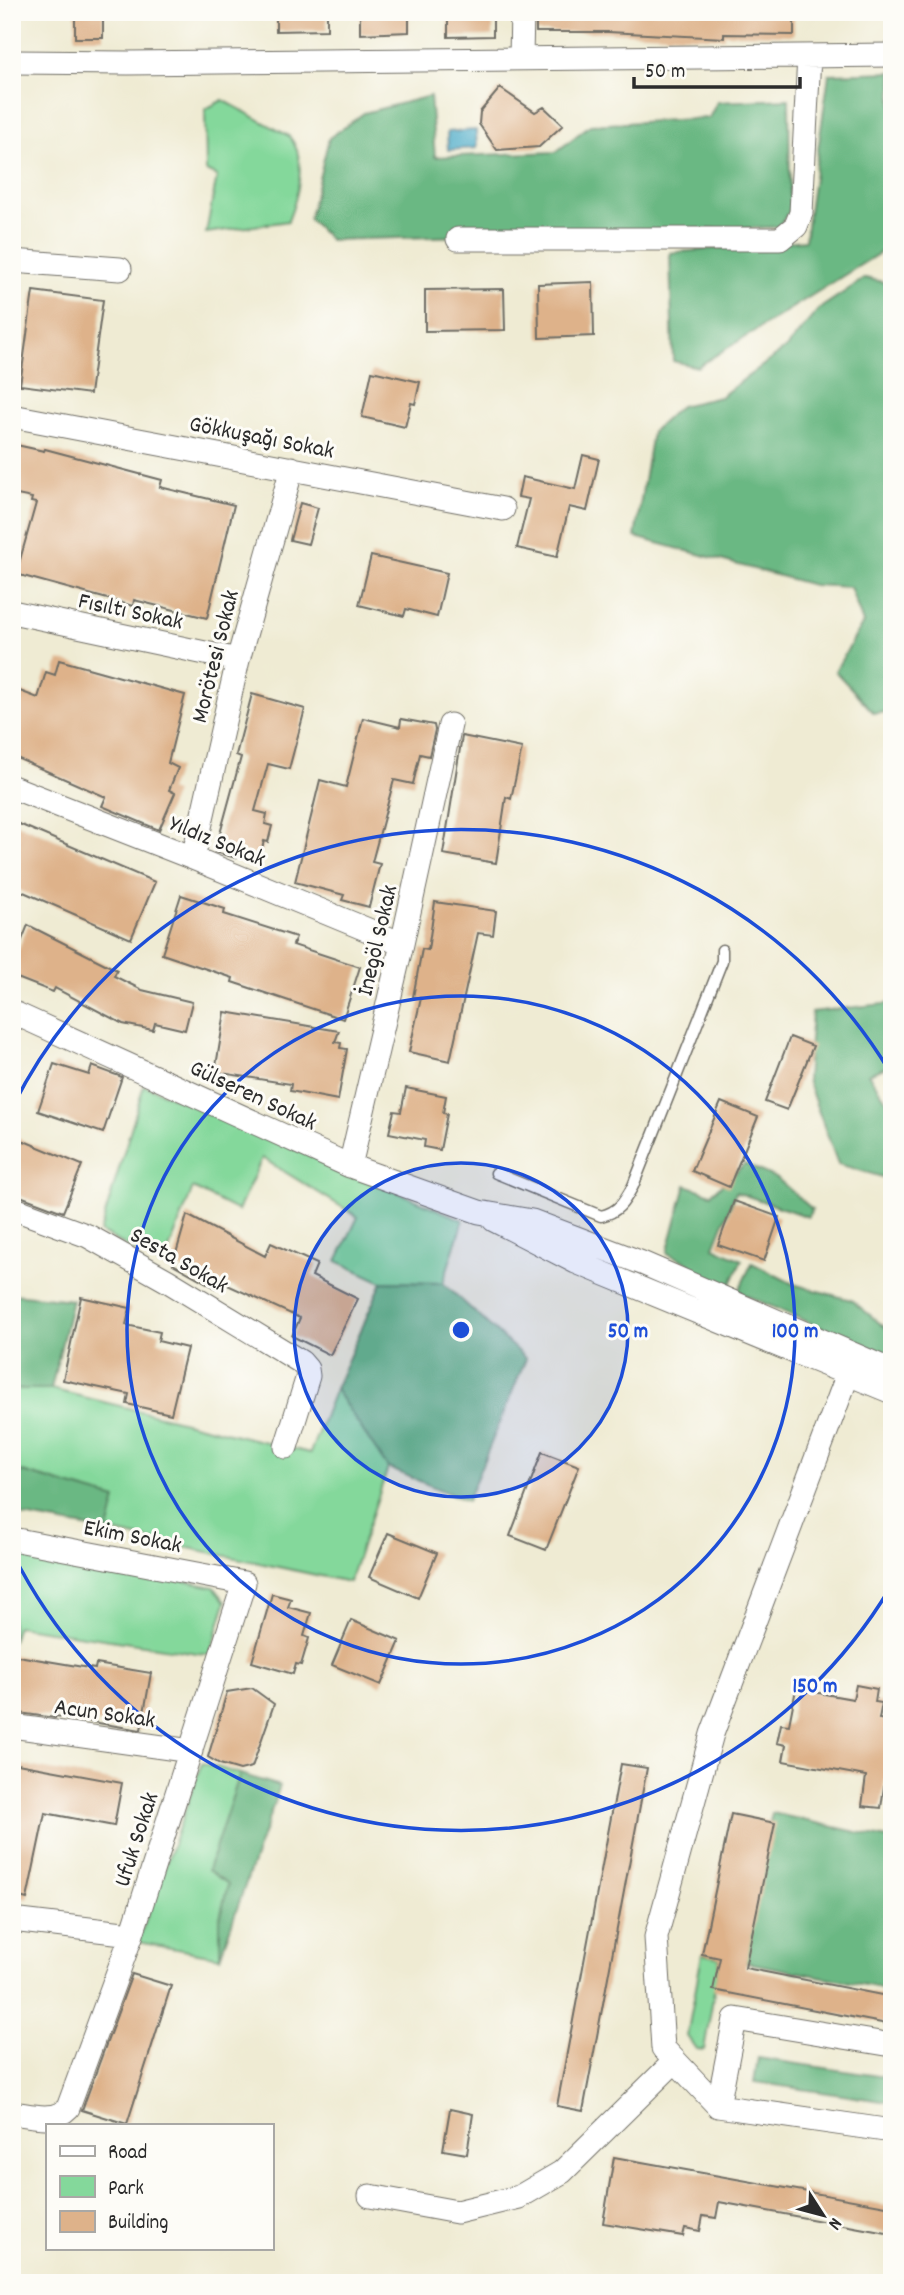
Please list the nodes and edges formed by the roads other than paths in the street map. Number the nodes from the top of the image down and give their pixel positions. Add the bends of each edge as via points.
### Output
1 (522, 12) edge
2 (892, 55) edge
3 (521, 57) junction
4 (809, 57) junction
5 (12, 62) edge
6 (458, 239) dead end
7 (12, 261) edge
8 (120, 269) dead end
9 (12, 416) edge
10 (292, 468) junction
11 (503, 509) dead end
12 (12, 612) edge
13 (238, 660) junction
14 (450, 725) dead end
15 (12, 787) edge
16 (193, 858) junction
17 (402, 944) junction
18 (722, 950) dead end
19 (12, 1012) edge
20 (350, 1166) junction
21 (496, 1173) dead end
22 (12, 1208) edge
23 (479, 1212) junction
24 (892, 1371) edge
25 (848, 1374) junction
26 (892, 1392) edge
27 (286, 1447) dead end
28 (12, 1539) edge
29 (244, 1583) joint
30 (12, 1726) edge
31 (191, 1751) junction
32 (12, 1920) edge
33 (132, 1934) junction
34 (892, 2045) edge
35 (675, 2061) junction
36 (718, 2106) junction
37 (12, 2113) edge
38 (892, 2131) edge
39 (370, 2196) dead end

1 - 3 street
2 - 4 street
3 - 4 street
3 - 5 street
4 - 6 street via 801,213 796,226 780,239
7 - 8 street
9 - 10 street, Gökkuşağı Sokak
10 - 11 street, Gökkuşağı Sokak
10 - 13 street, Morötesi Sokak
12 - 13 street, Fısıltı Sokak
13 - 16 street, Morötesi Sokak
14 - 17 street, İnegöl Sokak
15 - 16 street, Yıldız Sokak
16 - 17 street, Yıldız Sokak
17 - 20 street, İnegöl Sokak
18 - 21 lane via 722,961 623,1205 601,1216
19 - 20 street, Gülseren Sokak
20 - 23 street, Gülseren Sokak
22 - 27 street, Sesta Sokak via 88,1236 301,1362 308,1376
23 - 24 street via 532,1221 642,1263
23 - 25 street via 576,1262
25 - 26 street
25 - 35 street via 712,1734 656,1937 663,2048
28 - 29 street, Ekim Sokak
29 - 31 street, Ufuk Sokak
30 - 31 street, Acun Sokak
31 - 33 street, Ufuk Sokak
32 - 33 street
33 - 37 street, Ufuk Sokak via 68,2108 52,2117
34 - 36 street via 735,2019
35 - 36 street
35 - 39 street via 562,2172 519,2197 457,2212
36 - 38 street

